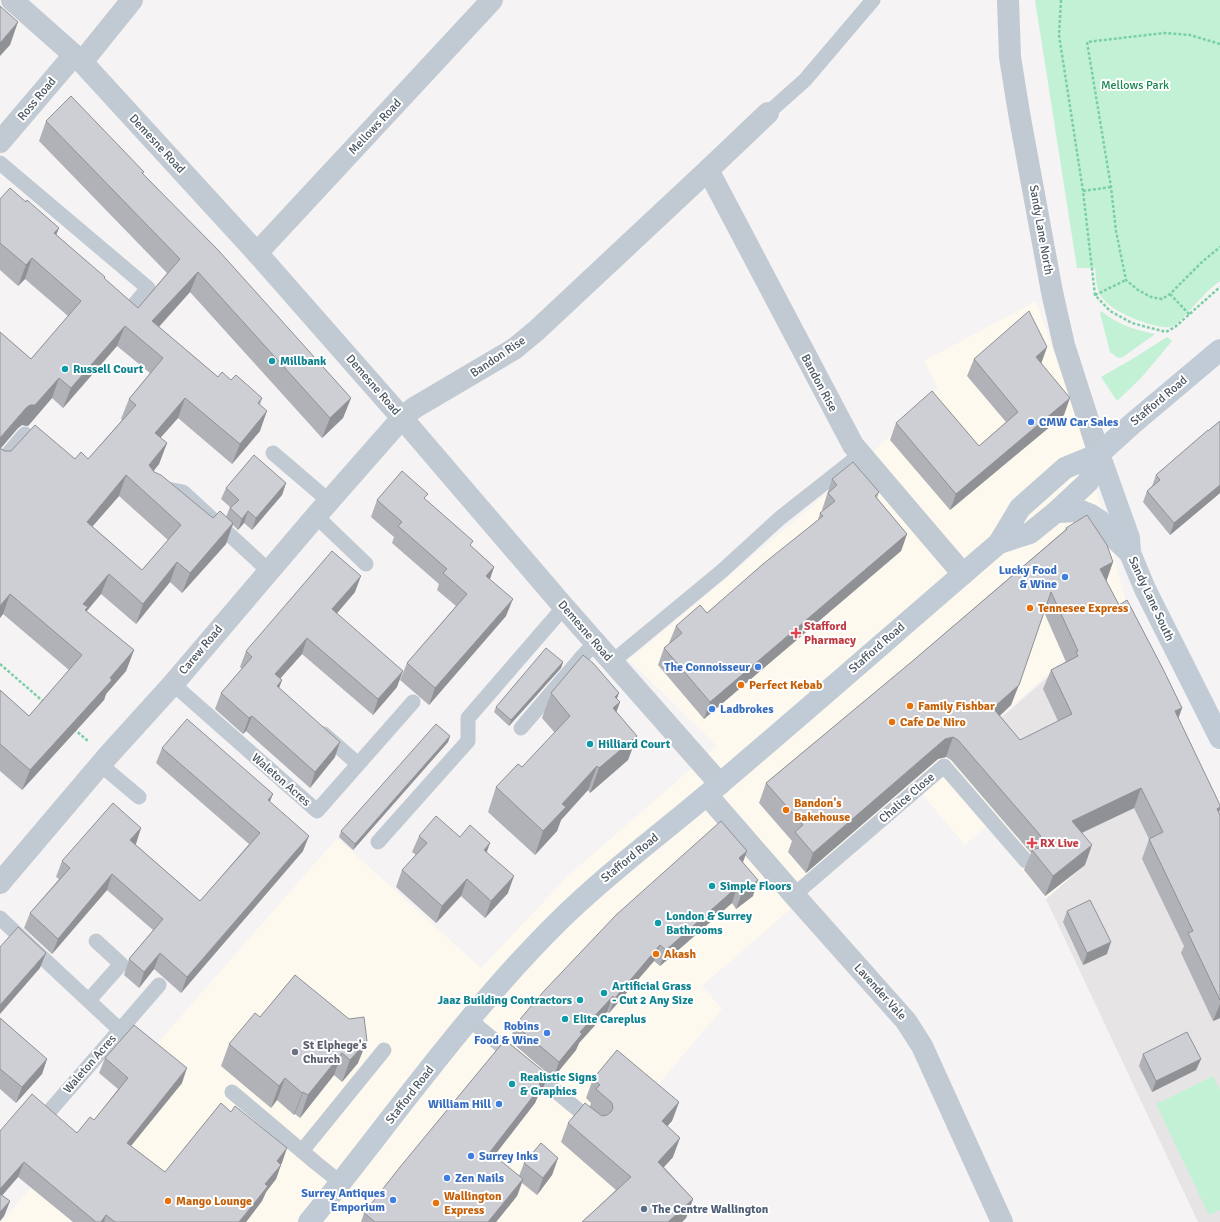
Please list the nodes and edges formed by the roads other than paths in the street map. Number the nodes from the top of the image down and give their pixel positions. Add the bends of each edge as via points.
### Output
1 (12, 0) edge
2 (132, 0) edge
3 (492, 0) edge
4 (873, 0) edge
5 (1008, 0) edge
6 (78, 59) junction
7 (768, 113) joint
8 (0, 142) edge
9 (0, 163) edge
10 (708, 170) junction
11 (257, 253) junction
12 (127, 313) edge
13 (1220, 350) edge
14 (402, 418) junction
15 (25, 434) edge
16 (273, 453) dead end
17 (1099, 454) junction
18 (860, 455) junction
19 (0, 463) edge
20 (153, 486) edge
21 (322, 508) junction
22 (1056, 512) junction
23 (999, 543) junction
24 (1130, 553) junction
25 (366, 564) dead end
26 (269, 571) junction
27 (963, 574) junction
28 (564, 607) junction
29 (595, 643) junction
30 (612, 662) junction
31 (173, 684) junction
32 (413, 702) dead end
33 (312, 722) edge
34 (521, 728) dead end
35 (1220, 738) edge
36 (104, 761) junction
37 (358, 764) junction
38 (713, 789) junction
39 (139, 797) dead end
40 (378, 842) dead end
41 (1026, 861) dead end
42 (0, 883) edge
43 (794, 895) junction
44 (0, 918) edge
45 (96, 941) dead end
46 (159, 985) dead end
47 (89, 1000) junction
48 (470, 1020) junction
49 (120, 1030) junction
50 (384, 1050) dead end
51 (232, 1092) dead end
52 (47, 1114) edge
53 (597, 1126) edge
54 (302, 1151) junction
55 (341, 1183) junction
56 (309, 1222) edge
57 (1002, 1222) edge

1 - 6 street, Demesne Road
2 - 6 street, Ross Road
3 - 11 street, Mellows Road
4 - 7 lane via 805,80
5 - 17 street, Sandy Lane North via 1010,57 1052,292 1064,346
6 - 8 street, Ross Road
6 - 11 street, Demesne Road
7 - 10 street, Bandon Rise
9 - 12 lane via 148,288
10 - 14 street, Bandon Rise via 538,330 514,349 414,408
10 - 18 street, Bandon Rise via 842,426
11 - 14 street, Demesne Road
13 - 17 main road, Stafford Road
14 - 21 street, Carew Road
14 - 28 street, Demesne Road
15 - 19 lane
16 - 21 lane
17 - 22 main road, Stafford Road via 1088,482
17 - 23 main road, Stafford Road via 1064,468 1020,508
17 - 24 main road, Sandy Lane South via 1129,538
18 - 27 street, Bandon Rise
18 - 30 lane via 780,518
20 - 26 lane via 183,492
21 - 25 lane
21 - 26 street, Carew Road
22 - 23 main road, Stafford Road via 1030,533
22 - 24 main road via 1081,512 1091,515
23 - 27 main road, Stafford Road
24 - 35 main road, Sandy Lane South via 1145,589
26 - 31 street, Carew Road
27 - 38 main road, Stafford Road
28 - 29 street, Demesne Road
28 - 40 lane via 468,718 468,741
29 - 30 street, Demesne Road
29 - 34 lane
30 - 38 street, Demesne Road via 633,685
31 - 36 street, Carew Road
31 - 37 lane, Waleton Acres via 317,811
32 - 37 lane, Waleton Acres
33 - 37 lane
36 - 39 lane
36 - 42 street, Carew Road
38 - 43 street, Lavender Vale
38 - 48 main road, Stafford Road via 610,873 562,918
41 - 43 lane, Chalice Close via 944,766
43 - 57 street, Lavender Vale via 915,1033
44 - 47 lane, Waleton Acres
45 - 47 lane via 121,964
46 - 49 lane
47 - 49 lane, Waleton Acres
48 - 53 lane
48 - 55 main road, Stafford Road
49 - 52 lane, Waleton Acres
50 - 54 lane
51 - 54 lane
54 - 55 lane
55 - 56 main road, Stafford Road

